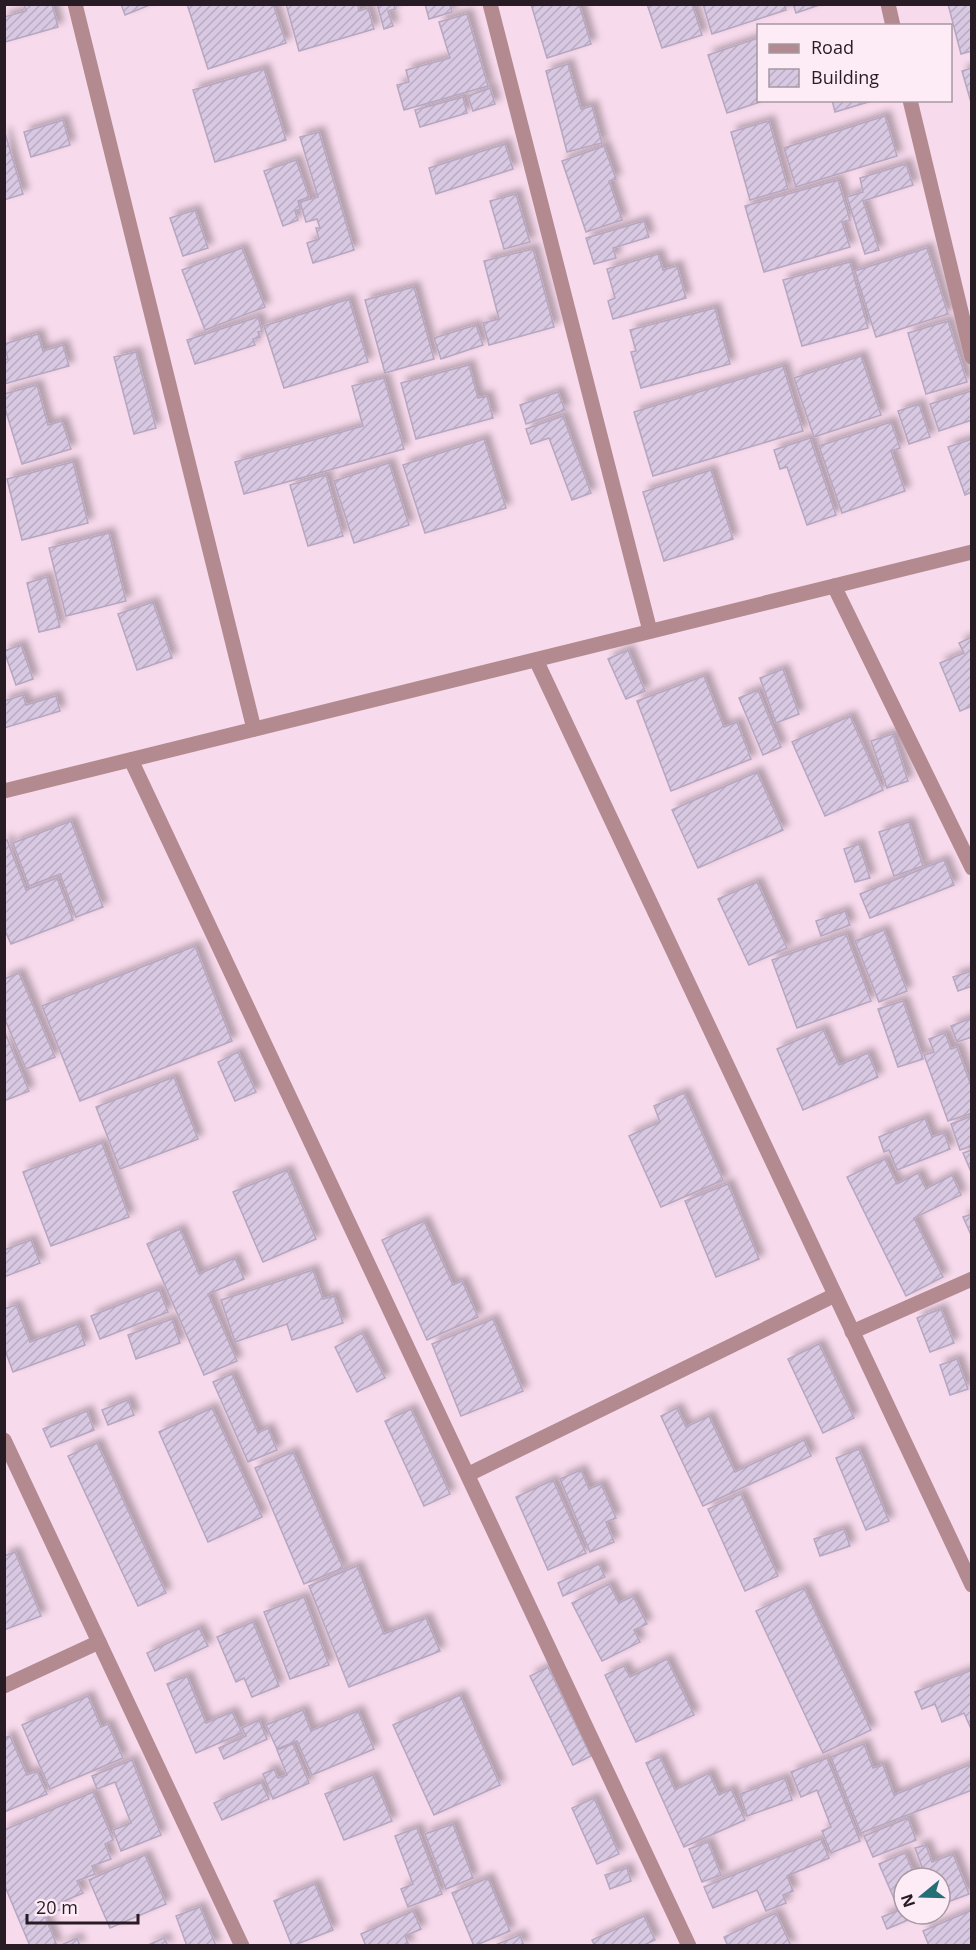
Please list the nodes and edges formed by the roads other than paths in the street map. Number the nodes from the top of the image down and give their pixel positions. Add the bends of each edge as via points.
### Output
1 (75, 4) edge
2 (490, 4) edge
3 (888, 4) edge
4 (893, 24) edge
5 (910, 102) edge
6 (972, 357) edge
7 (972, 552) edge
8 (834, 586) junction
9 (650, 631) junction
10 (536, 660) junction
11 (254, 729) junction
12 (131, 760) junction
13 (4, 791) edge
14 (972, 868) edge
15 (972, 1280) edge
16 (835, 1295) junction
17 (852, 1332) junction
18 (4, 1440) edge
19 (469, 1474) junction
20 (972, 1585) edge
21 (99, 1642) junction
22 (4, 1686) edge
23 (242, 1946) edge
24 (690, 1946) edge

1 - 11 street
2 - 9 street
3 - 4 street
5 - 6 street
7 - 8 street
8 - 9 street
8 - 14 street
9 - 10 street
10 - 11 street
10 - 16 street
11 - 12 street
12 - 13 street
12 - 19 street
15 - 17 street
16 - 17 street
16 - 19 street
17 - 20 street
18 - 21 street
19 - 24 street
21 - 22 street
21 - 23 street

